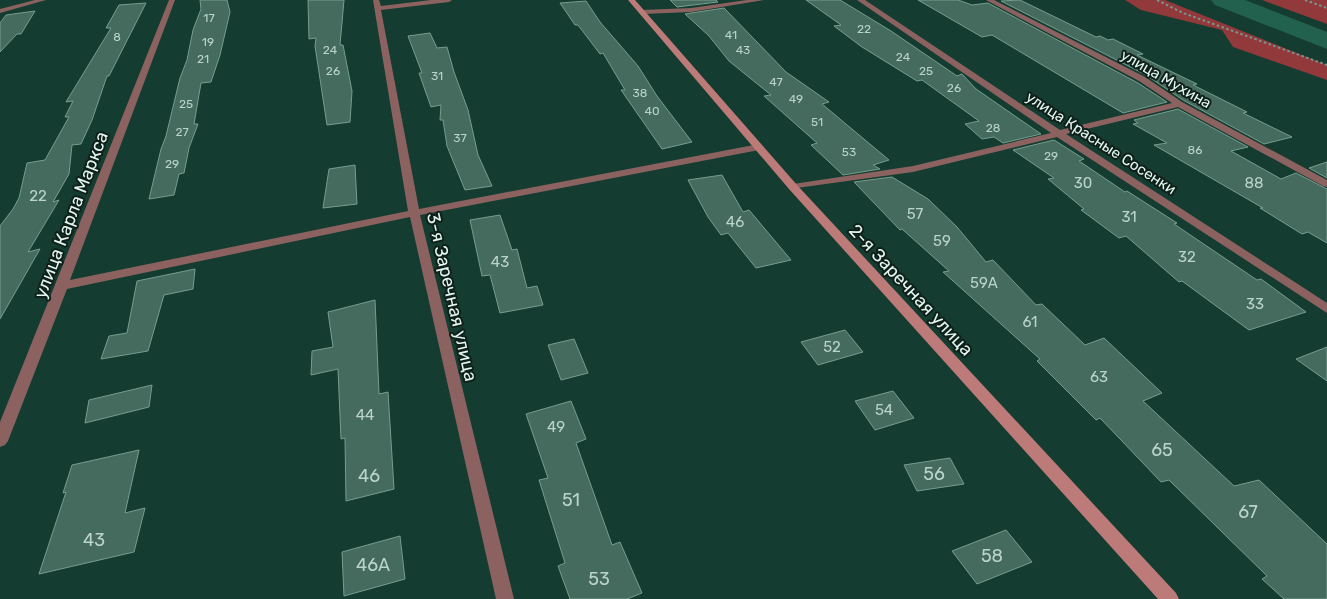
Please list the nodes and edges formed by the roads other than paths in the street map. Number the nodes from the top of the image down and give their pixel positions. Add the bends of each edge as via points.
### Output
1 (43, 0) edge
2 (172, 0) edge
3 (449, 0) edge
4 (631, 0) edge
5 (761, 0) edge
6 (860, 0) edge
7 (989, 0) edge
8 (378, 4) edge
9 (0, 11) edge
10 (642, 12) junction
11 (1179, 104) junction
12 (1059, 134) junction
13 (758, 147) junction
14 (1327, 184) edge
15 (793, 187) junction
16 (414, 213) junction
17 (62, 286) junction
18 (1327, 309) edge
19 (0, 441) edge
20 (505, 599) edge
21 (1170, 599) edge

1 - 9 street
2 - 17 street, улица Карла Маркса
3 - 8 street
4 - 10 main road, 2-я Заречная улица
5 - 10 street via 690,10
6 - 12 street, улица Красные Сосенки
7 - 11 street, улица Мухина via 1142,79
8 - 16 street, 3-я Заречная улица
10 - 13 main road, 2-я Заречная улица
11 - 12 street
11 - 14 street, улица Мухина
12 - 15 street via 913,169
12 - 18 street, улица Красные Сосенки
13 - 15 main road, 2-я Заречная улица
13 - 16 street
15 - 21 main road, 2-я Заречная улица
16 - 17 street
16 - 20 street, 3-я Заречная улица
17 - 19 street, улица Карла Маркса

